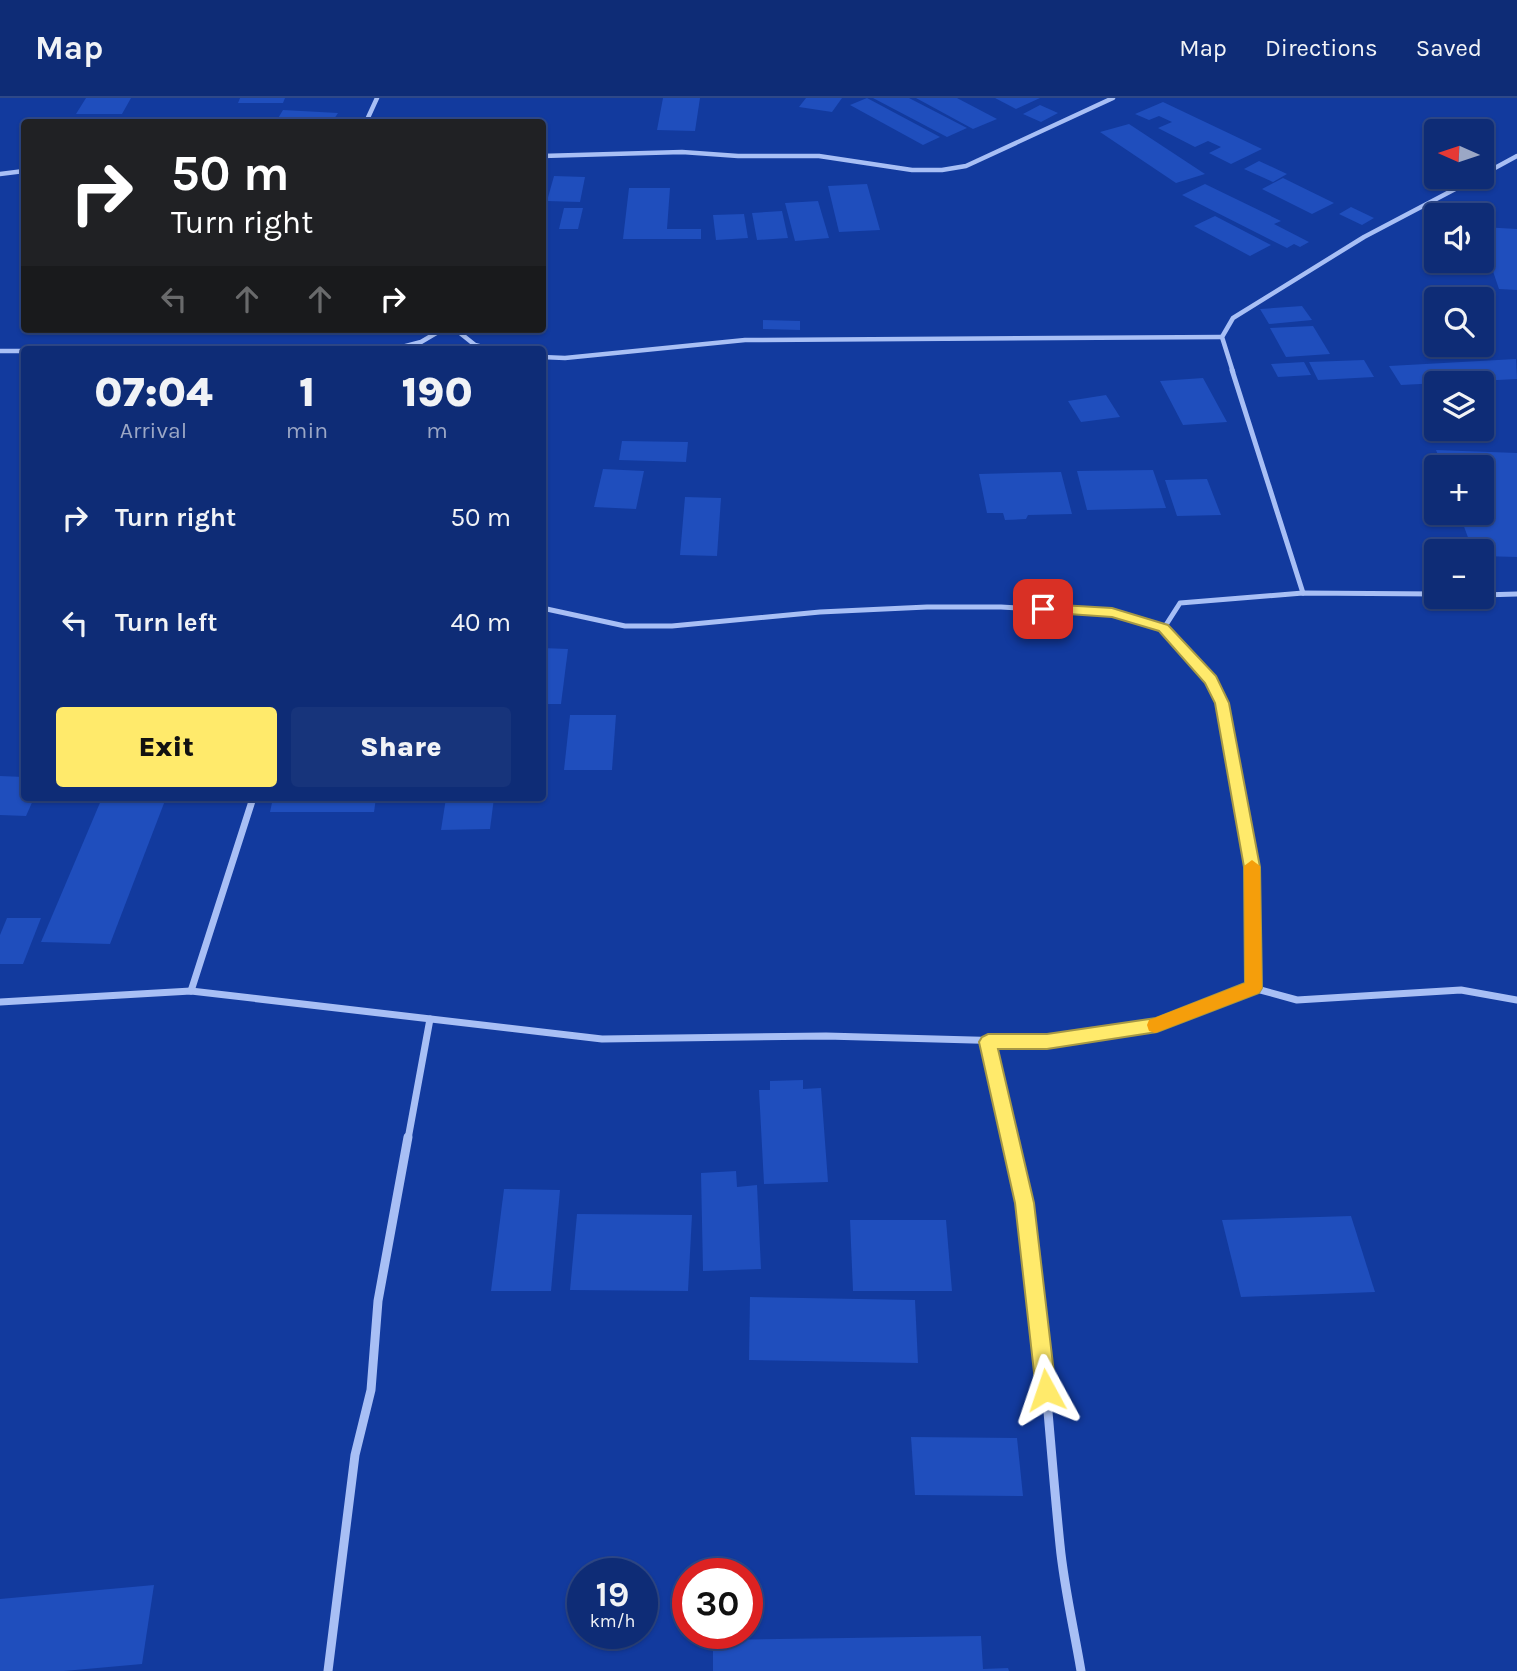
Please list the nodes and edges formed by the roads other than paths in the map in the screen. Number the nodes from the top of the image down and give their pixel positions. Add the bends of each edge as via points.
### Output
1 (377, 98) edge
2 (1113, 98) edge
3 (367, 119) edge
4 (546, 156) edge
5 (1517, 156) edge
6 (1494, 168) edge
7 (21, 171) edge
8 (0, 174) edge
9 (1455, 189) edge
10 (436, 333) edge
11 (460, 333) edge
12 (1222, 337) junction
13 (406, 346) edge
14 (479, 346) edge
15 (0, 351) edge
16 (21, 351) edge
17 (546, 357) edge
18 (1303, 593) junction
19 (1424, 594) edge
20 (1517, 594) edge
21 (1494, 595) edge
22 (546, 609) edge
23 (1164, 628) junction
24 (252, 801) edge
25 (1253, 988) junction
26 (191, 991) junction
27 (1517, 1000) edge
28 (0, 1002) edge
29 (430, 1019) junction
30 (988, 1042) junction
31 (328, 1671) edge
32 (1081, 1671) edge

1 - 3 street
2 - 4 street via 966,166 942,170 819,156 627,152
5 - 6 street
7 - 8 street
9 - 12 street via 1364,237 1233,318
10 - 13 street
11 - 14 street
12 - 17 street via 745,340
12 - 18 street
15 - 16 street
18 - 19 street
18 - 23 street via 1180,603
20 - 21 street
22 - 23 street via 625,626 672,626 820,612 1001,607 1112,612
23 - 25 street via 1211,680 1222,703 1252,867
24 - 26 street
25 - 27 street via 1297,1000 1461,990
25 - 30 street via 1157,1025 1047,1042
26 - 28 street
26 - 29 street
29 - 30 street via 602,1039 826,1036
29 - 31 street via 378,1301 371,1390 355,1455
30 - 32 street via 1025,1203 1060,1548

